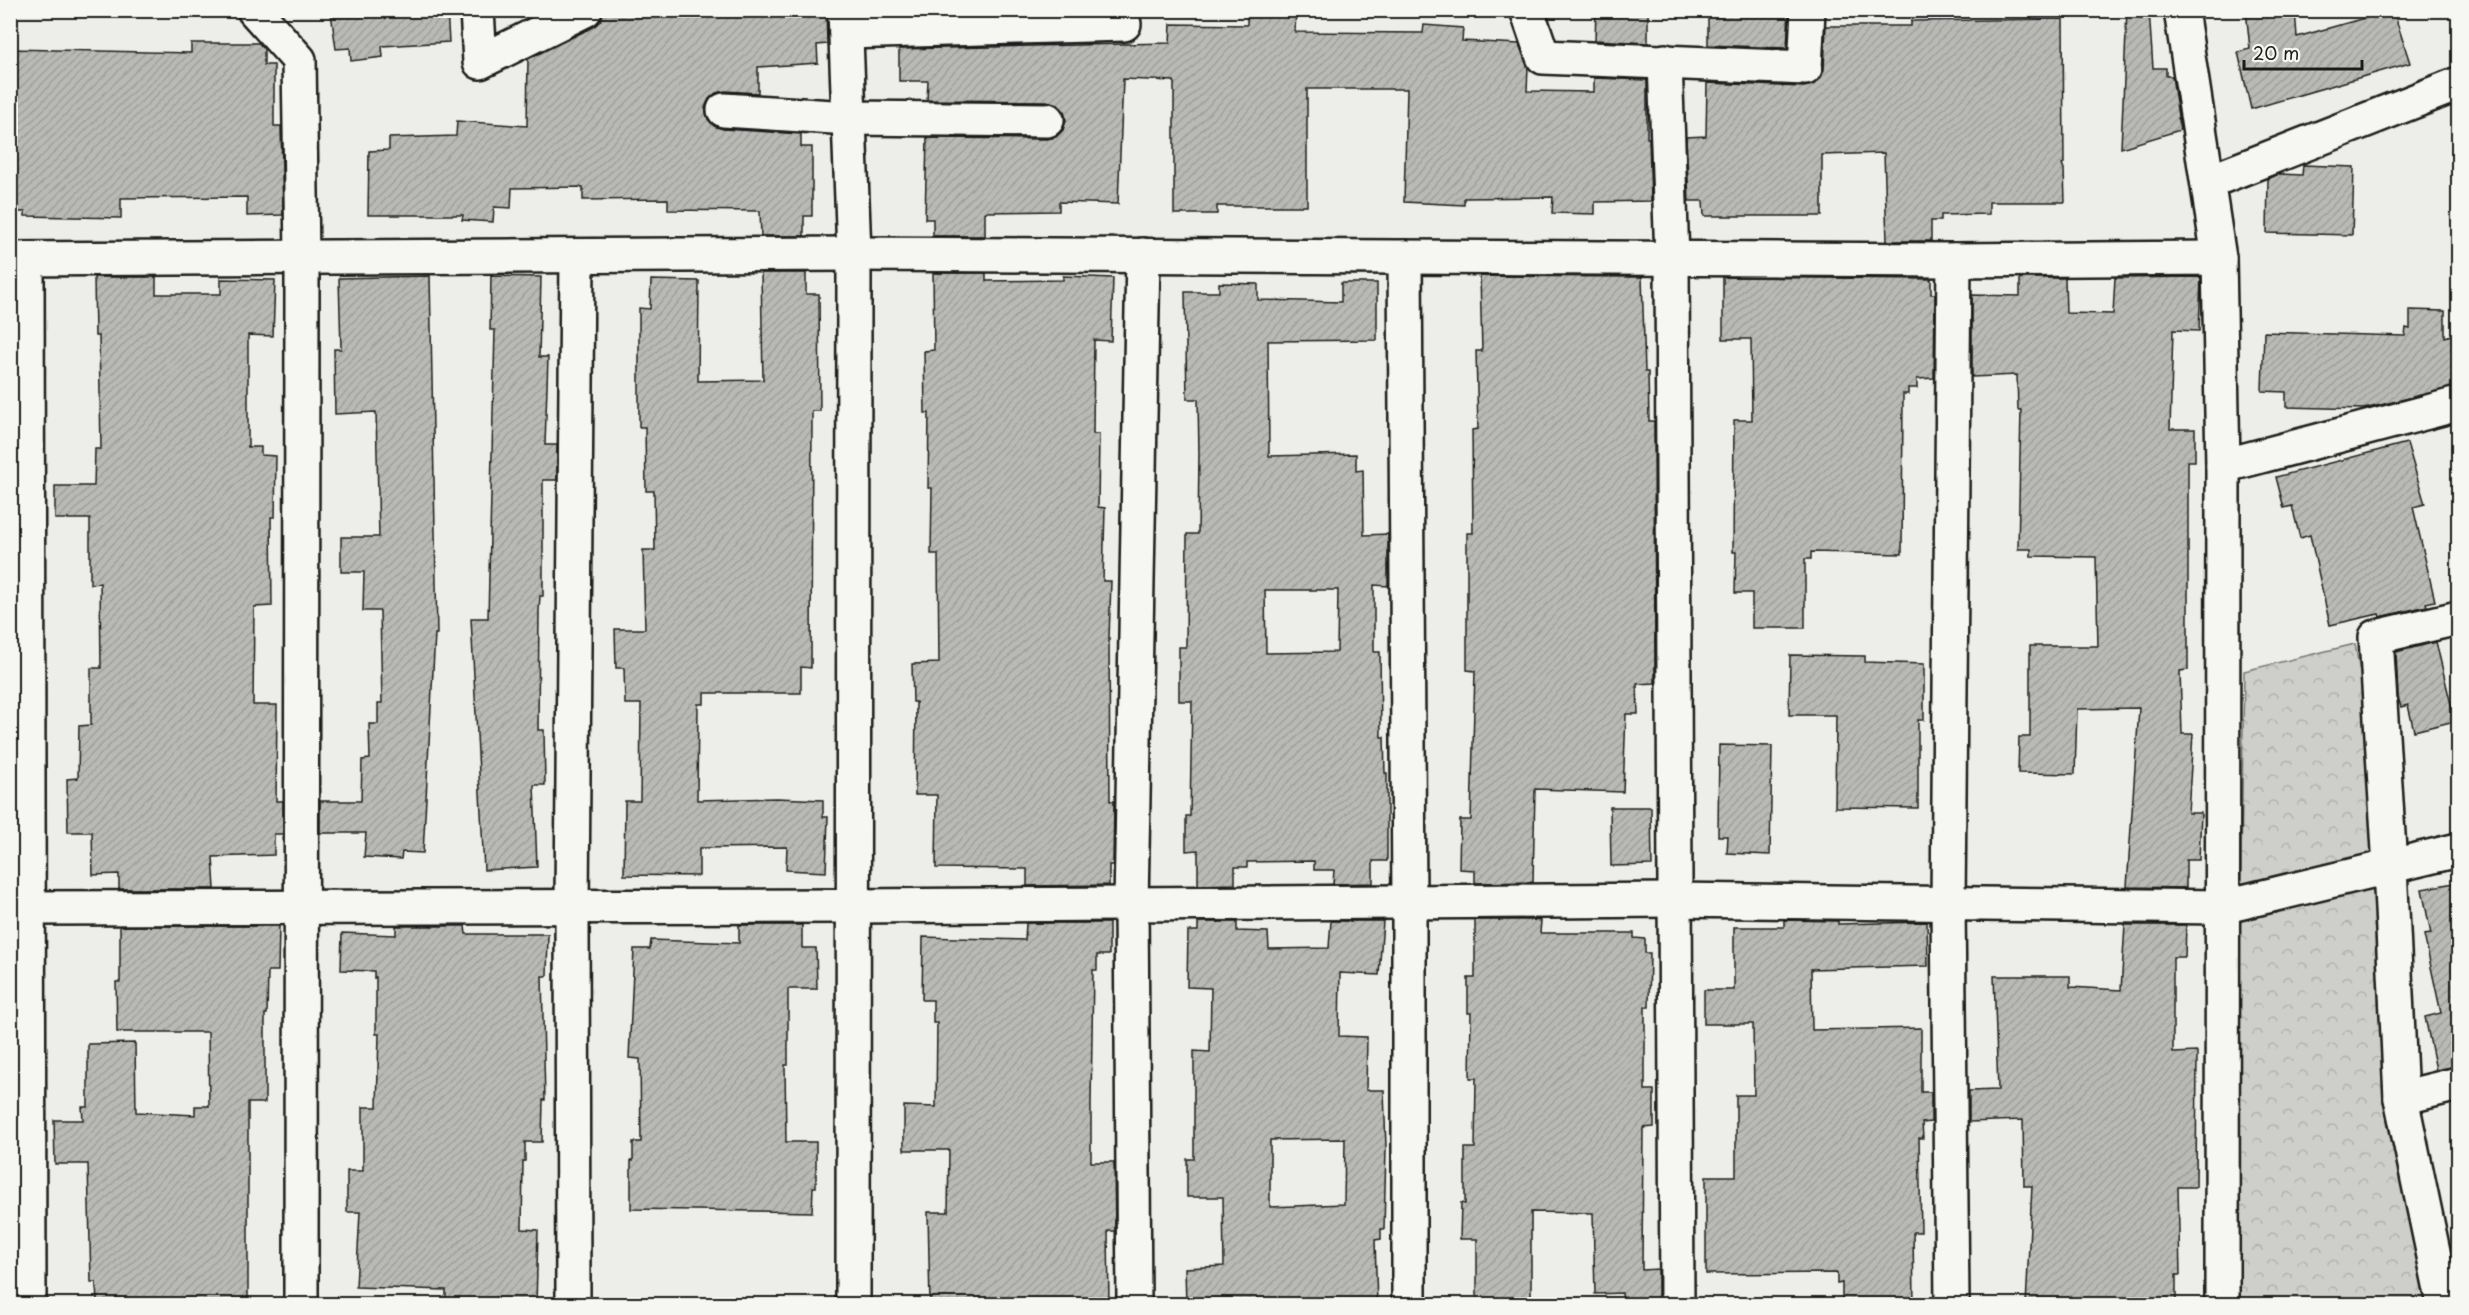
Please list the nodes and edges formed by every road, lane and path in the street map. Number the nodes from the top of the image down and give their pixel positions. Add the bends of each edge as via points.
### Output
1 (254, 10) edge
2 (477, 10) edge
3 (585, 10) edge
4 (1527, 10) edge
5 (1808, 10) edge
6 (2181, 10) edge
7 (846, 21) edge
8 (1124, 24) dead end
9 (1665, 61) junction
10 (2458, 84) edge
11 (724, 110) dead end
12 (849, 118) junction
13 (1047, 120) dead end
14 (2208, 182) junction
15 (854, 254) junction
16 (1143, 255) junction
17 (577, 256) junction
18 (302, 257) junction
19 (1404, 257) junction
20 (2219, 258) junction
21 (19, 259) edge
22 (1672, 259) junction
23 (1954, 260) junction
24 (2458, 404) edge
25 (2223, 466) junction
26 (2458, 618) edge
27 (2458, 850) edge
28 (2390, 867) junction
29 (1674, 900) junction
30 (1409, 903) junction
31 (1131, 904) junction
32 (1948, 904) junction
33 (572, 906) junction
34 (852, 906) junction
35 (303, 907) junction
36 (2222, 907) junction
37 (18, 908) edge
38 (2458, 1084) edge
39 (2402, 1098) junction
40 (28, 1305) edge
41 (301, 1305) edge
42 (573, 1305) edge
43 (853, 1305) edge
44 (1134, 1305) edge
45 (1409, 1305) edge
46 (1677, 1305) edge
47 (1953, 1305) edge
48 (2222, 1305) edge
49 (2444, 1305) edge

1 - 18 street via 299,60
2 - 3 street via 480,62
4 - 9 street via 1543,57
5 - 9 street via 1804,68
6 - 14 street
7 - 8 street
7 - 12 street
9 - 22 street
10 - 14 street
11 - 12 street
12 - 13 street
12 - 15 street
14 - 20 street
15 - 16 street
15 - 17 street
15 - 34 street
16 - 19 street
16 - 31 street
17 - 18 street
17 - 33 street
18 - 21 street
18 - 35 street
19 - 22 street
19 - 30 street
20 - 23 street
20 - 25 street
21 - 37 street
22 - 23 street
22 - 29 street
23 - 32 street
24 - 25 street
25 - 36 street
26 - 28 street via 2376,637
27 - 28 street
28 - 36 street
28 - 39 street
29 - 30 street
29 - 32 street
29 - 46 street
30 - 31 street
30 - 45 street
31 - 34 street
31 - 44 street
32 - 36 street
32 - 47 street
33 - 34 street
33 - 35 street
33 - 42 street
34 - 43 street
35 - 37 street
35 - 41 street
36 - 48 street
37 - 40 street
38 - 39 street
39 - 49 street

